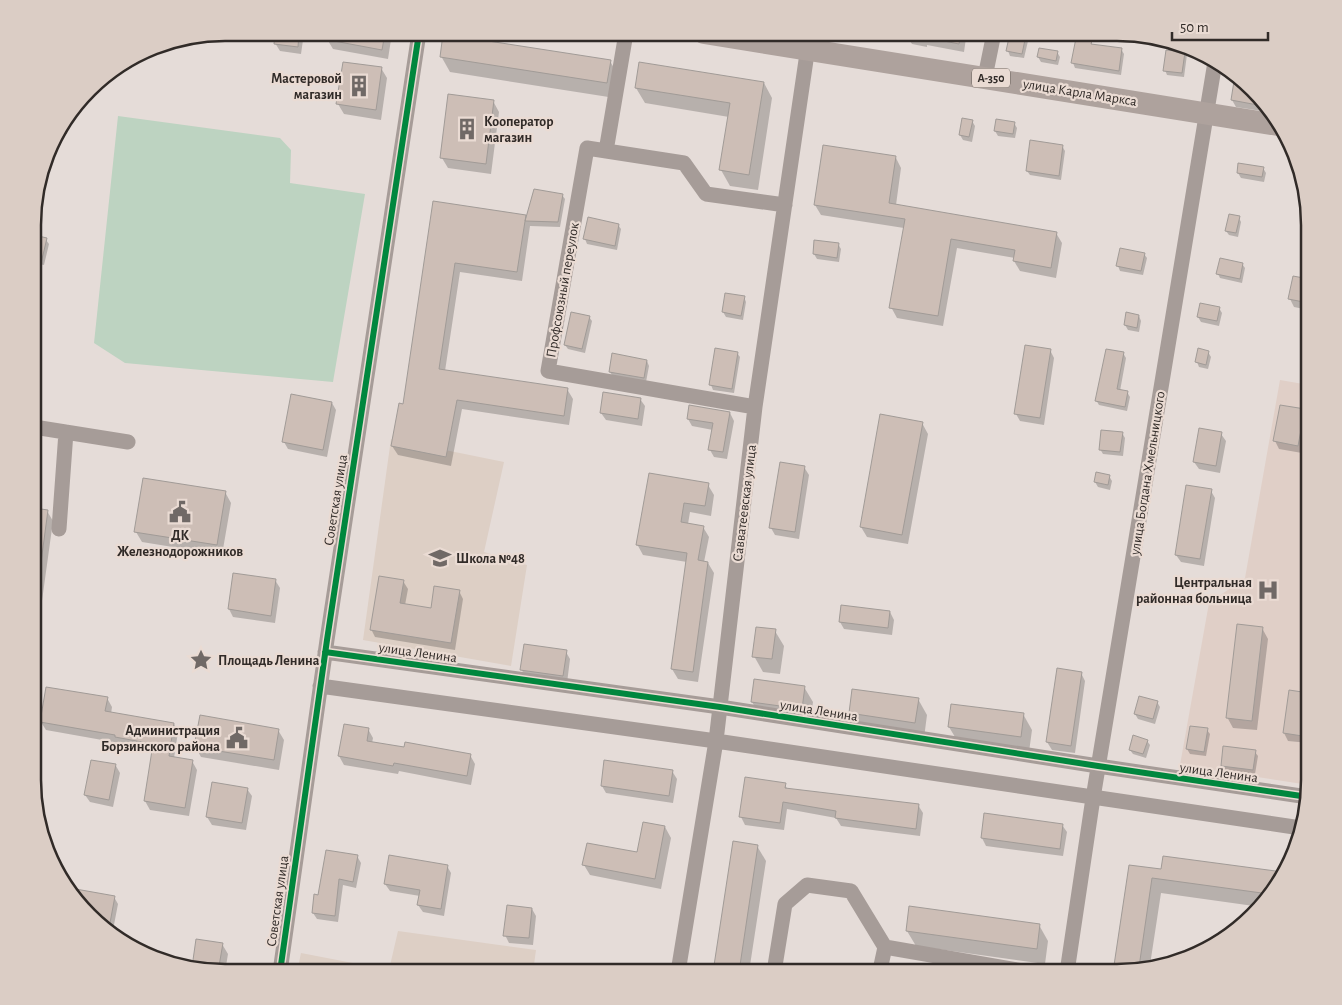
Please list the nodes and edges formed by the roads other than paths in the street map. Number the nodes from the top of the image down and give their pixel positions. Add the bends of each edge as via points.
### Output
1 (418, 41) edge
2 (625, 41) edge
3 (809, 41) edge
4 (992, 41) edge
5 (1214, 69) edge
6 (985, 77) junction
7 (1206, 113) junction
8 (1270, 124) edge
9 (606, 151) junction
10 (785, 205) junction
11 (755, 407) junction
12 (41, 427) edge
13 (66, 432) junction
14 (128, 442) dead end
15 (59, 529) dead end
16 (325, 652) junction
17 (320, 686) junction
18 (720, 707) junction
19 (716, 741) junction
20 (1098, 766) junction
21 (1300, 797) edge
22 (1093, 798) junction
23 (1294, 827) edge
24 (884, 948) junction
25 (281, 964) edge
26 (679, 964) edge
27 (775, 964) edge
28 (881, 964) edge
29 (981, 964) edge
30 (1068, 964) edge

1 - 16 street, Советская улица
2 - 9 street
3 - 6 highway, улица Карла Маркса / А-350
3 - 10 street, Савватеевская улица
4 - 6 street
5 - 7 street, улица Богдана Хмельницкого
6 - 7 highway, улица Карла Маркса / А-350
7 - 8 highway, улица Карла Маркса / А-350
7 - 20 street, улица Богдана Хмельницкого
9 - 10 street via 684,162 706,194
9 - 11 street, Профсоюзный переулок via 587,148 548,371
10 - 11 street, Савватеевская улица
11 - 18 street, Савватеевская улица
12 - 13 street
13 - 14 street
13 - 15 street
16 - 17 street, Советская улица
16 - 18 street, улица Ленина
17 - 19 street
17 - 25 street, Советская улица
18 - 19 street, Савватеевская улица
18 - 20 street, улица Ленина
19 - 22 street
19 - 26 street, Савватеевская улица
20 - 21 street, улица Ленина
20 - 22 street, улица Богдана Хмельницкого
22 - 23 street
22 - 30 street, улица Богдана Хмельницкого
24 - 27 street via 851,891 807,885 784,904
24 - 28 street
24 - 29 street

